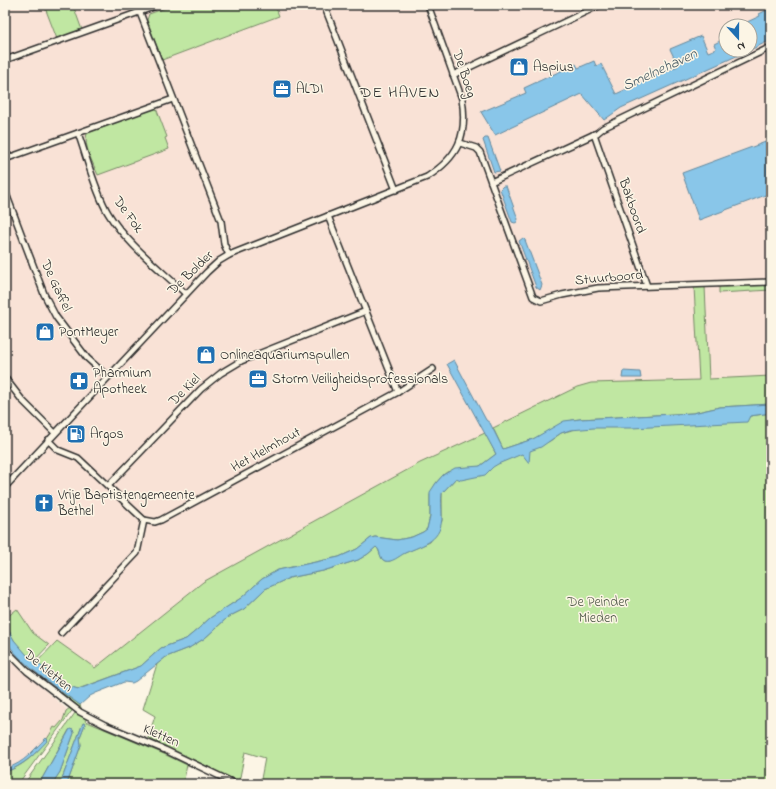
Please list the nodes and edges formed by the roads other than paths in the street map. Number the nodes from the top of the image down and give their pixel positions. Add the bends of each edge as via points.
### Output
1 (137, 5) edge
2 (159, 5) edge
3 (324, 5) edge
4 (428, 5) edge
5 (600, 5) edge
6 (140, 12) junction
7 (771, 47) edge
8 (5, 60) edge
9 (453, 75) junction
10 (173, 99) junction
11 (78, 133) junction
12 (594, 134) junction
13 (460, 142) junction
14 (5, 159) edge
15 (491, 182) junction
16 (396, 190) junction
17 (5, 191) edge
18 (328, 216) junction
19 (229, 255) junction
20 (771, 282) edge
21 (647, 286) junction
22 (186, 294) junction
23 (366, 312) junction
24 (433, 369) dead end
25 (108, 377) junction
26 (5, 378) edge
27 (398, 392) junction
28 (55, 433) junction
29 (48, 440) junction
30 (108, 486) junction
31 (5, 487) edge
32 (144, 520) junction
33 (61, 633) dead end
34 (5, 649) edge
35 (76, 710) joint
36 (236, 784) edge

1 - 6 street, De Bolder
2 - 6 street
3 - 16 street
4 - 9 street, De Boeg
5 - 9 street
6 - 8 street
6 - 10 street, De Bolder
7 - 12 street
9 - 13 street, De Boeg via 464,113
10 - 11 street
10 - 19 street, De Bolder via 221,221 224,244
11 - 14 street
11 - 22 street, De Fok via 100,195 119,229
12 - 15 street
12 - 21 street, Bakboord
13 - 15 street, Stuurboord via 480,152
13 - 16 street, De Boeg via 441,168
15 - 21 street, Stuurboord via 533,297 541,301 562,294 598,288
16 - 18 street
17 - 25 street, De Gaffel via 44,294 56,317 87,358
18 - 19 street
18 - 23 street
19 - 22 street, De Bolder via 219,261
20 - 21 street, Stuurboord
22 - 25 street, De Bolder
23 - 27 street
23 - 30 street, De Kiel via 242,361 221,373 201,389
24 - 27 street, Het Helmhout
25 - 28 street, De Bolder
26 - 28 street via 22,400
27 - 32 street, Het Helmhout via 161,520
28 - 29 street, De Bolder
29 - 30 street via 58,450 78,458
29 - 31 street, De Bolder
30 - 32 street
32 - 33 street via 137,553
34 - 35 street, De Kletten via 27,671
35 - 36 street, Kletten

